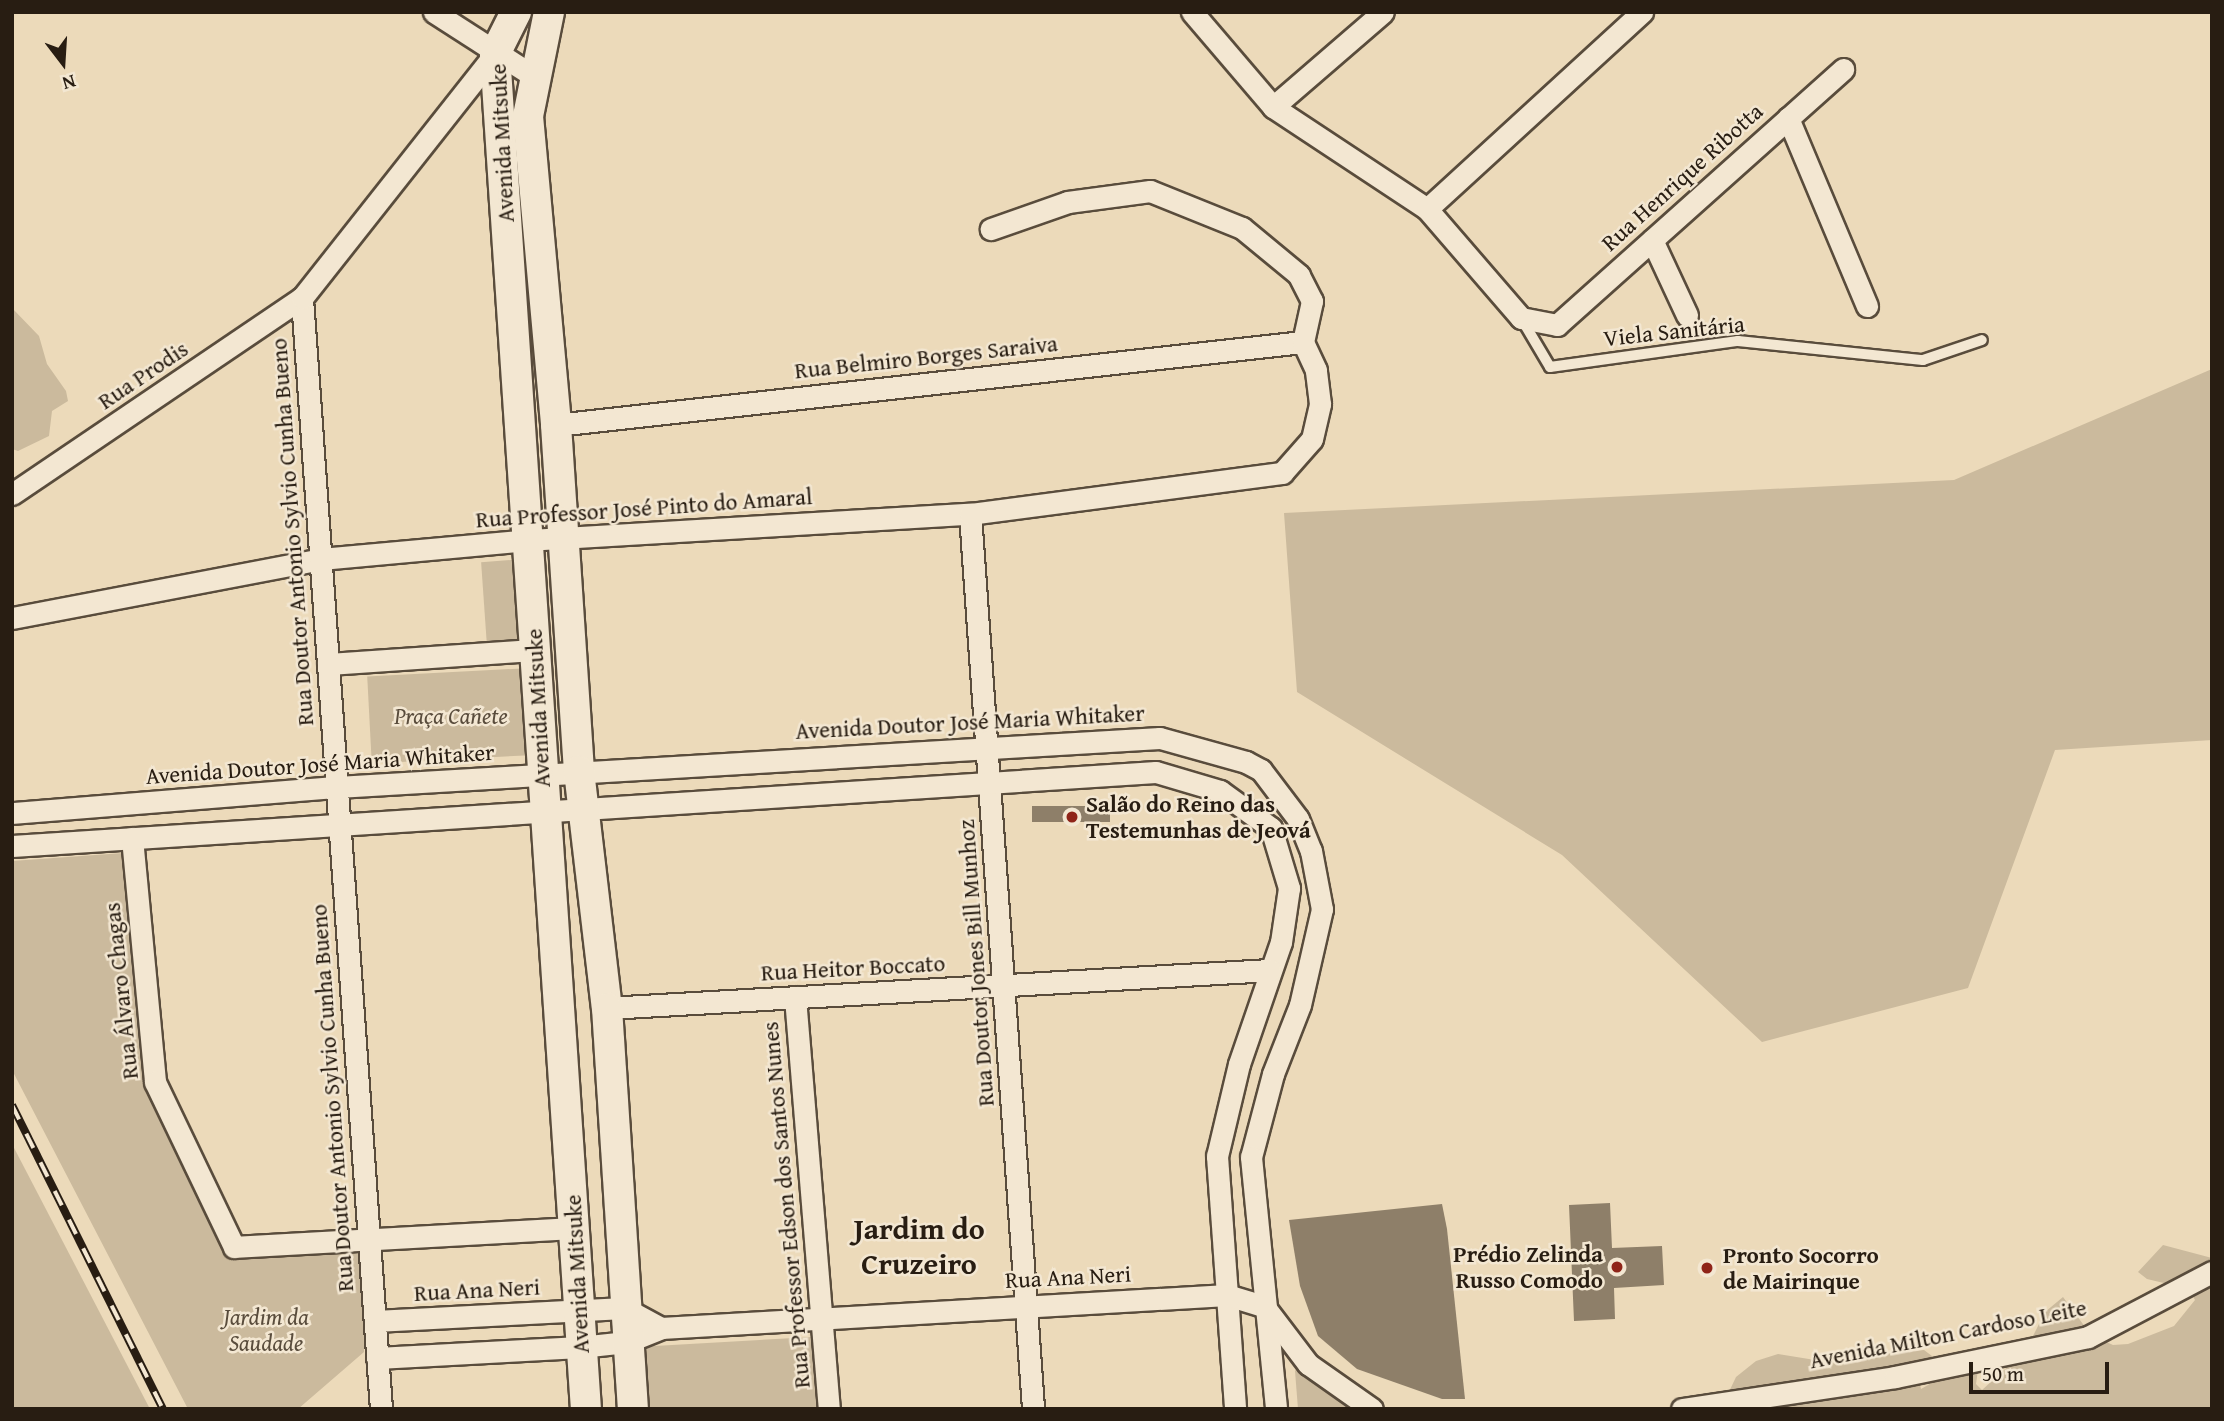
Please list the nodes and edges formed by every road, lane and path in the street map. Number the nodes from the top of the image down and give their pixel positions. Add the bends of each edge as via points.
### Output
1 (434, 12) edge
2 (516, 12) edge
3 (549, 12) edge
4 (1192, 12) edge
5 (1383, 12) edge
6 (1642, 12) edge
7 (495, 54) junction
8 (1843, 69) dead end
9 (535, 78) junction
10 (1273, 107) junction
11 (1788, 118) junction
12 (1427, 209) junction
13 (991, 229) dead end
14 (1652, 240) junction
15 (302, 298) junction
16 (1867, 306) dead end
17 (1687, 315) dead end
18 (1521, 318) junction
19 (1982, 340) dead end
20 (1303, 342) junction
21 (557, 435) junction
22 (522, 446) junction
23 (12, 494) edge
24 (970, 514) junction
25 (563, 538) junction
26 (528, 540) junction
27 (320, 559) junction
28 (12, 618) edge
29 (534, 650) junction
30 (328, 664) junction
31 (986, 746) junction
32 (579, 771) junction
33 (541, 774) junction
34 (989, 786) junction
35 (337, 787) junction
36 (583, 807) junction
37 (544, 811) junction
38 (13, 812) edge
39 (339, 823) junction
40 (132, 838) junction
41 (12, 846) edge
42 (1270, 970) junction
43 (1003, 985) junction
44 (795, 997) junction
45 (607, 1008) junction
46 (576, 1228) junction
47 (369, 1240) junction
48 (2212, 1272) edge
49 (1227, 1295) junction
50 (1026, 1306) junction
51 (1264, 1306) junction
52 (624, 1308) junction
53 (579, 1311) junction
54 (822, 1320) junction
55 (374, 1321) junction
56 (661, 1328) junction
57 (627, 1342) junction
58 (580, 1347) junction
59 (377, 1358) junction
60 (381, 1409) edge
61 (586, 1409) edge
62 (633, 1409) edge
63 (829, 1409) edge
64 (1033, 1409) edge
65 (1235, 1409) edge
66 (1276, 1409) edge
67 (1372, 1409) edge
68 (1682, 1409) edge

1 - 7 street
2 - 7 main road, Avenida Mitsuke
3 - 9 main road, Avenida Mitsuke
4 - 10 street
5 - 10 street
6 - 12 street
7 - 9 street
7 - 15 street
7 - 22 main road, Avenida Mitsuke
8 - 11 street, Rua Henrique Ribotta
9 - 21 main road, Avenida Mitsuke via 528,116
10 - 12 street
11 - 14 street, Rua Henrique Ribotta
11 - 16 street
12 - 18 street
13 - 20 street via 1068,202 1150,191 1242,228 1299,275 1312,301
14 - 17 street
14 - 18 street, Rua Henrique Ribotta via 1557,325
15 - 23 street, Rua Prodis
15 - 27 street, Rua Doutor Antonio Sylvio Cunha Bueno
18 - 19 lane, Viela Sanitária via 1550,368 1738,341 1923,360
20 - 21 street, Rua Belmiro Borges Saraiva
20 - 24 street, Rua Professor José Pinto do Amaral via 1316,370 1320,404 1312,439 1282,473
21 - 22 main road
21 - 25 main road, Avenida Mitsuke
22 - 26 main road, Avenida Mitsuke
24 - 25 street, Rua Professor José Pinto do Amaral
24 - 31 street, Rua Doutor Jones Bill Munhoz
25 - 26 street, Rua Professor José Pinto do Amaral
25 - 32 main road, Avenida Mitsuke
26 - 27 street, Rua Professor José Pinto do Amaral
26 - 29 main road, Avenida Mitsuke
27 - 28 street, Rua Professor José Pinto do Amaral
27 - 30 street, Rua Doutor Antonio Sylvio Cunha Bueno
29 - 30 street
29 - 33 main road, Avenida Mitsuke
30 - 35 street, Rua Doutor Antonio Sylvio Cunha Bueno
31 - 32 street, Avenida Doutor José Maria Whitaker
31 - 34 street, Rua Doutor Jones Bill Munhoz
31 - 51 street, Avenida Doutor José Maria Whitaker via 1160,738 1261,770 1298,819 1311,852 1322,909 1300,1005 1273,1074 1251,1157
32 - 33 street, Avenida Doutor José Maria Whitaker
32 - 36 main road, Avenida Mitsuke
33 - 35 street, Avenida Doutor José Maria Whitaker
33 - 37 main road, Avenida Mitsuke
34 - 36 street
34 - 42 street via 1156,772 1220,790 1271,828 1289,888 1281,942
34 - 43 street, Rua Doutor Jones Bill Munhoz
35 - 38 street, Avenida Doutor José Maria Whitaker
35 - 39 street, Rua Doutor Antonio Sylvio Cunha Bueno
36 - 37 street
36 - 45 main road, Avenida Mitsuke
37 - 39 street
37 - 46 main road, Avenida Mitsuke
39 - 40 street
39 - 47 street, Rua Doutor Antonio Sylvio Cunha Bueno
40 - 41 street
40 - 47 street, Rua Álvaro Chagas via 155,1082 234,1247
42 - 43 street, Rua Heitor Boccato
42 - 49 street via 1239,1064 1217,1156
43 - 44 street, Rua Heitor Boccato
43 - 50 street, Rua Doutor Jones Bill Munhoz
44 - 45 street, Rua Heitor Boccato
44 - 54 street, Rua Professor Edson dos Santos Nunes
45 - 52 main road, Avenida Mitsuke
46 - 47 street
46 - 53 main road, Avenida Mitsuke
47 - 55 street, Rua Doutor Antonio Sylvio Cunha Bueno
48 - 68 street, Avenida Milton Cardoso Leite via 2088,1337 1895,1377
49 - 50 street, Rua Ana Neri
49 - 51 street
49 - 65 street
50 - 54 street, Rua Ana Neri
50 - 64 street, Rua Doutor Jones Bill Munhoz
51 - 66 street, Avenida Doutor José Maria Whitaker
51 - 67 street via 1308,1364
52 - 53 street, Rua Ana Neri
52 - 56 street
52 - 57 main road, Avenida Mitsuke
53 - 55 street, Rua Ana Neri
53 - 58 main road, Avenida Mitsuke
54 - 56 street, Rua Ana Neri
54 - 63 street, Rua Professor Edson dos Santos Nunes
55 - 59 street, Rua Doutor Antonio Sylvio Cunha Bueno
56 - 57 street, Rua Ana Neri
57 - 58 street, Rua Ana Neri
57 - 62 main road, Avenida Mitsuke
58 - 59 street, Rua Ana Neri
58 - 61 main road, Avenida Mitsuke
59 - 60 street, Rua Doutor Antonio Sylvio Cunha Bueno

